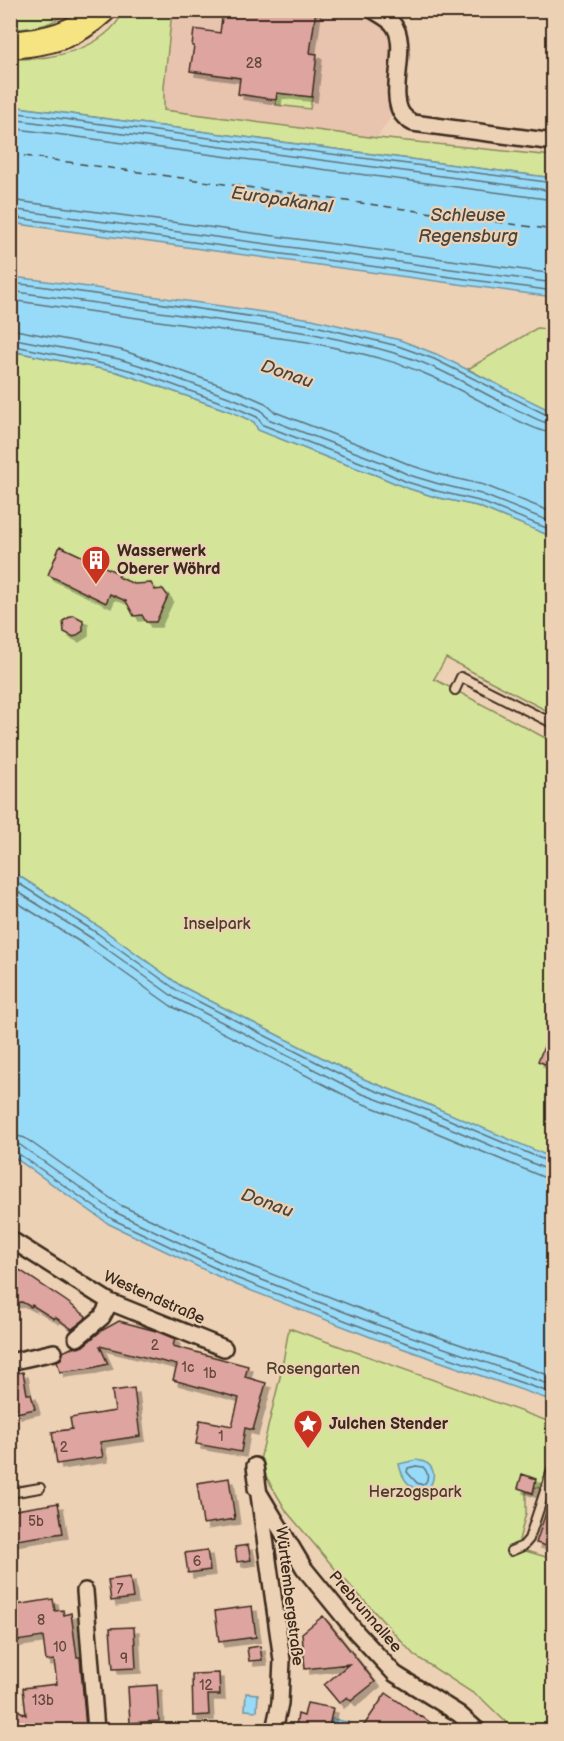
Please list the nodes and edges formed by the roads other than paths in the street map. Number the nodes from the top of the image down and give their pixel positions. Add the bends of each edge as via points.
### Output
1 (80, 10) edge
2 (102, 10) edge
3 (373, 10) edge
4 (56, 39) junction
5 (10, 45) edge
6 (554, 142) edge
7 (455, 690) dead end
8 (554, 724) edge
9 (10, 1239) edge
10 (111, 1302) junction
11 (77, 1338) dead end
12 (224, 1348) dead end
13 (54, 1352) dead end
14 (10, 1362) edge
15 (554, 1464) edge
16 (255, 1466) dead end
17 (40, 1488) dead end
18 (256, 1488) junction
19 (10, 1493) edge
20 (512, 1551) dead end
21 (85, 1591) dead end
22 (96, 1731) edge
23 (274, 1731) edge
24 (477, 1731) edge

1 - 4 highway
2 - 4 highway via 90,22
3 - 6 street via 392,23 399,35 398,95 403,116 413,123
4 - 5 highway
7 - 8 lane via 461,677
9 - 10 street, Westendstraße
10 - 11 street via 102,1317
10 - 12 street, Westendstraße
13 - 14 street
15 - 20 lane via 529,1539
16 - 18 street, Württembergstraße
17 - 19 lane
18 - 23 street, Württembergstraße via 282,1660
18 - 24 street, Prebrunnallee via 304,1568 357,1633 395,1674 459,1714
21 - 22 street

